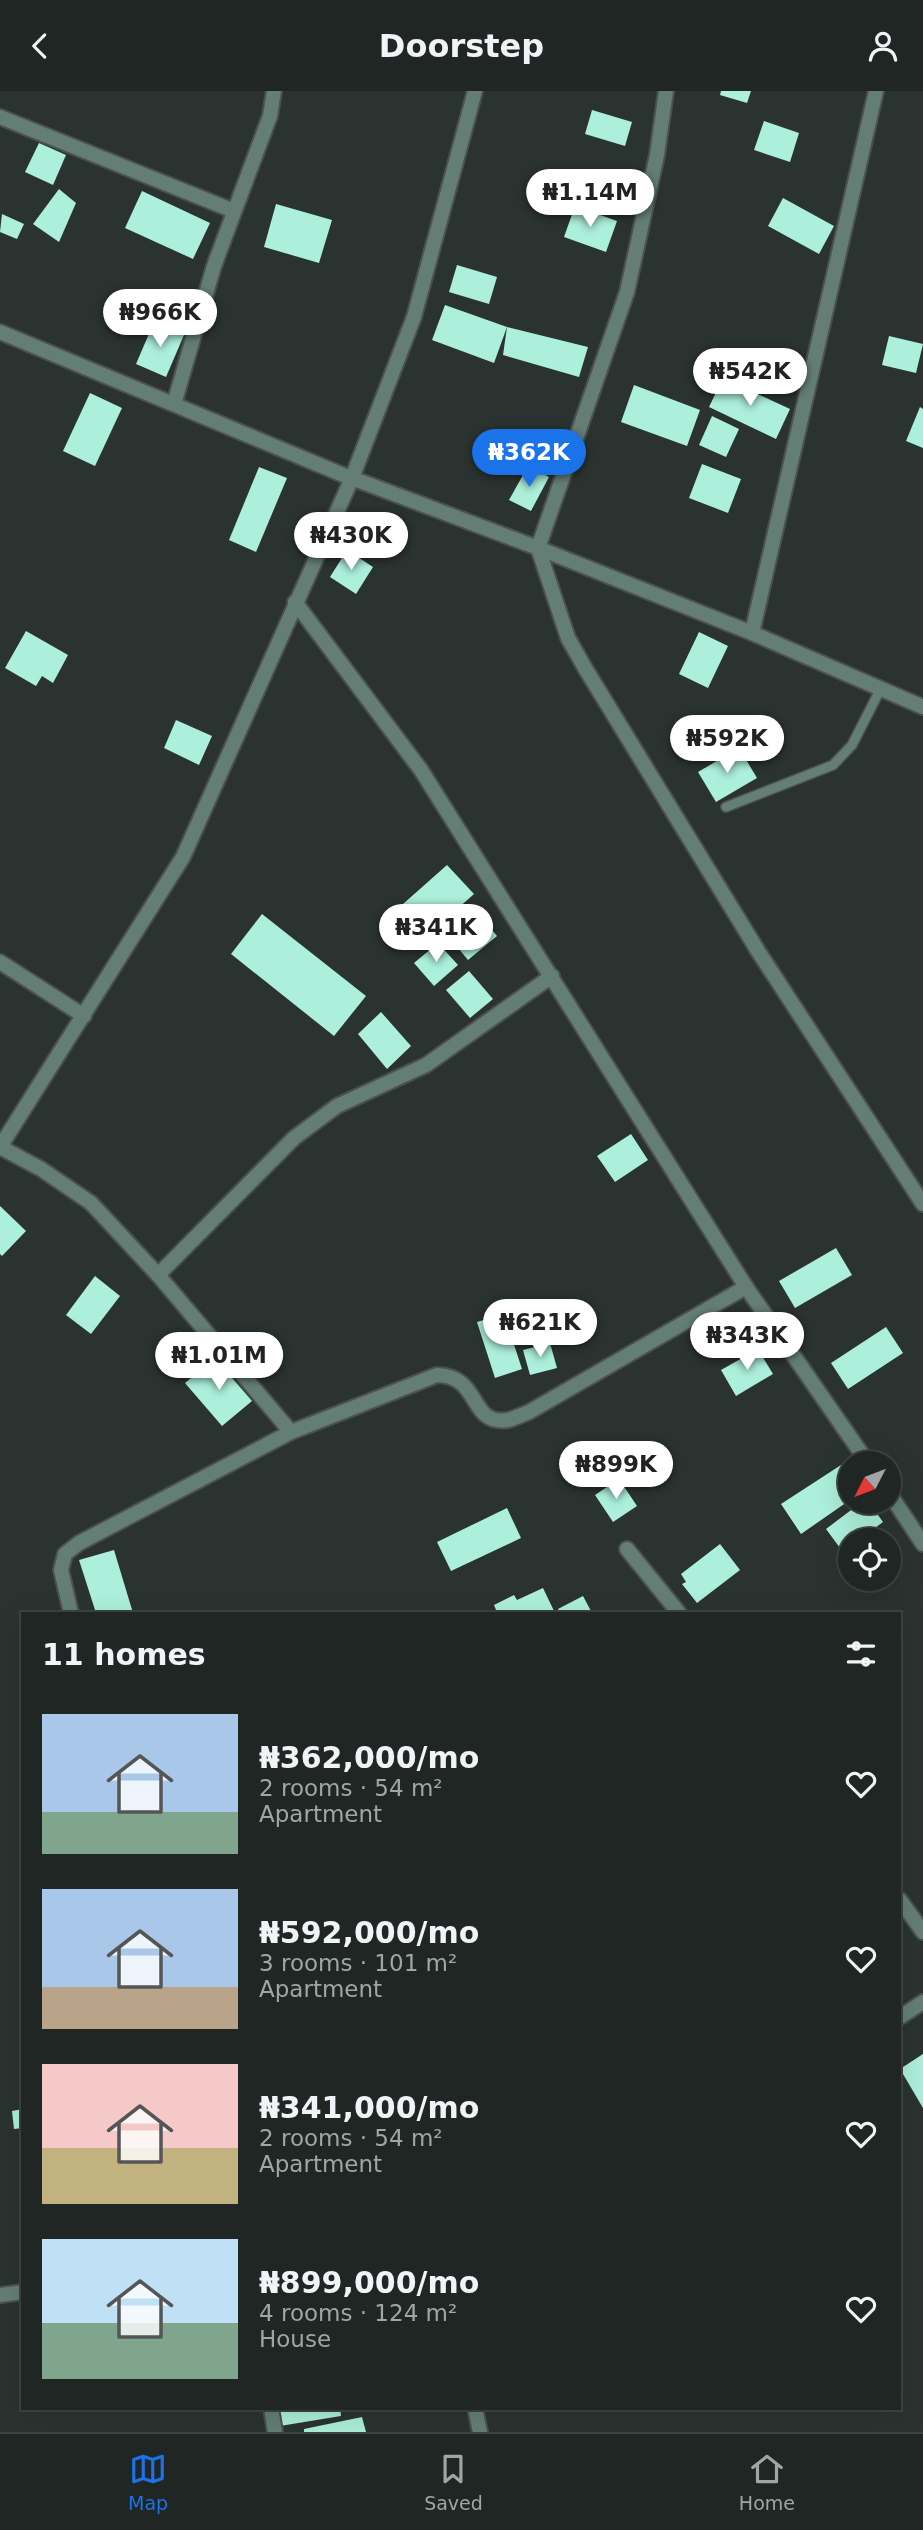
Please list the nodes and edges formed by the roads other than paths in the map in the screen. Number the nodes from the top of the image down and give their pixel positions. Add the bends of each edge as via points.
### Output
1 (274, 91) edge
2 (475, 91) edge
3 (666, 91) edge
4 (876, 91) edge
5 (0, 117) edge
6 (234, 211) junction
7 (0, 332) edge
8 (174, 404) junction
9 (352, 478) junction
10 (538, 548) junction
11 (295, 602) junction
12 (752, 633) junction
13 (880, 690) junction
14 (923, 707) edge
15 (726, 807) dead end
16 (0, 962) edge
17 (552, 976) junction
18 (84, 1016) junction
19 (0, 1147) edge
20 (923, 1204) edge
21 (158, 1275) junction
22 (746, 1287) junction
23 (291, 1432) junction
24 (860, 1451) edge
25 (901, 1511) edge
26 (923, 1544) edge
27 (627, 1549) dead end
28 (71, 1612) edge
29 (678, 1612) edge
30 (901, 1901) edge
31 (923, 1932) edge
32 (923, 2002) edge
33 (901, 2016) edge
34 (21, 2292) edge
35 (0, 2295) edge
36 (271, 2410) edge
37 (475, 2410) edge
38 (275, 2432) edge
39 (480, 2432) edge

1 - 6 street via 270,116
2 - 9 street via 414,317
3 - 10 street via 627,292
4 - 12 street
5 - 6 street
6 - 8 street
7 - 8 street
8 - 9 street
9 - 10 street
9 - 11 street
10 - 12 street
10 - 20 street via 568,638 585,668 758,950
11 - 17 street via 421,770
11 - 18 street via 183,857
12 - 13 street
13 - 14 street
13 - 15 lane via 852,745 833,765
16 - 18 street
17 - 21 street via 426,1065 337,1106 294,1138
17 - 22 street
18 - 19 street
19 - 21 street via 41,1168 91,1203
21 - 23 street
22 - 23 street via 508,1420 493,1420 481,1411 464,1384 452,1375 437,1375
22 - 24 street
23 - 28 street via 65,1554 61,1570
25 - 26 street
27 - 29 street
30 - 31 street
32 - 33 street
34 - 35 street
36 - 38 street
37 - 39 street

